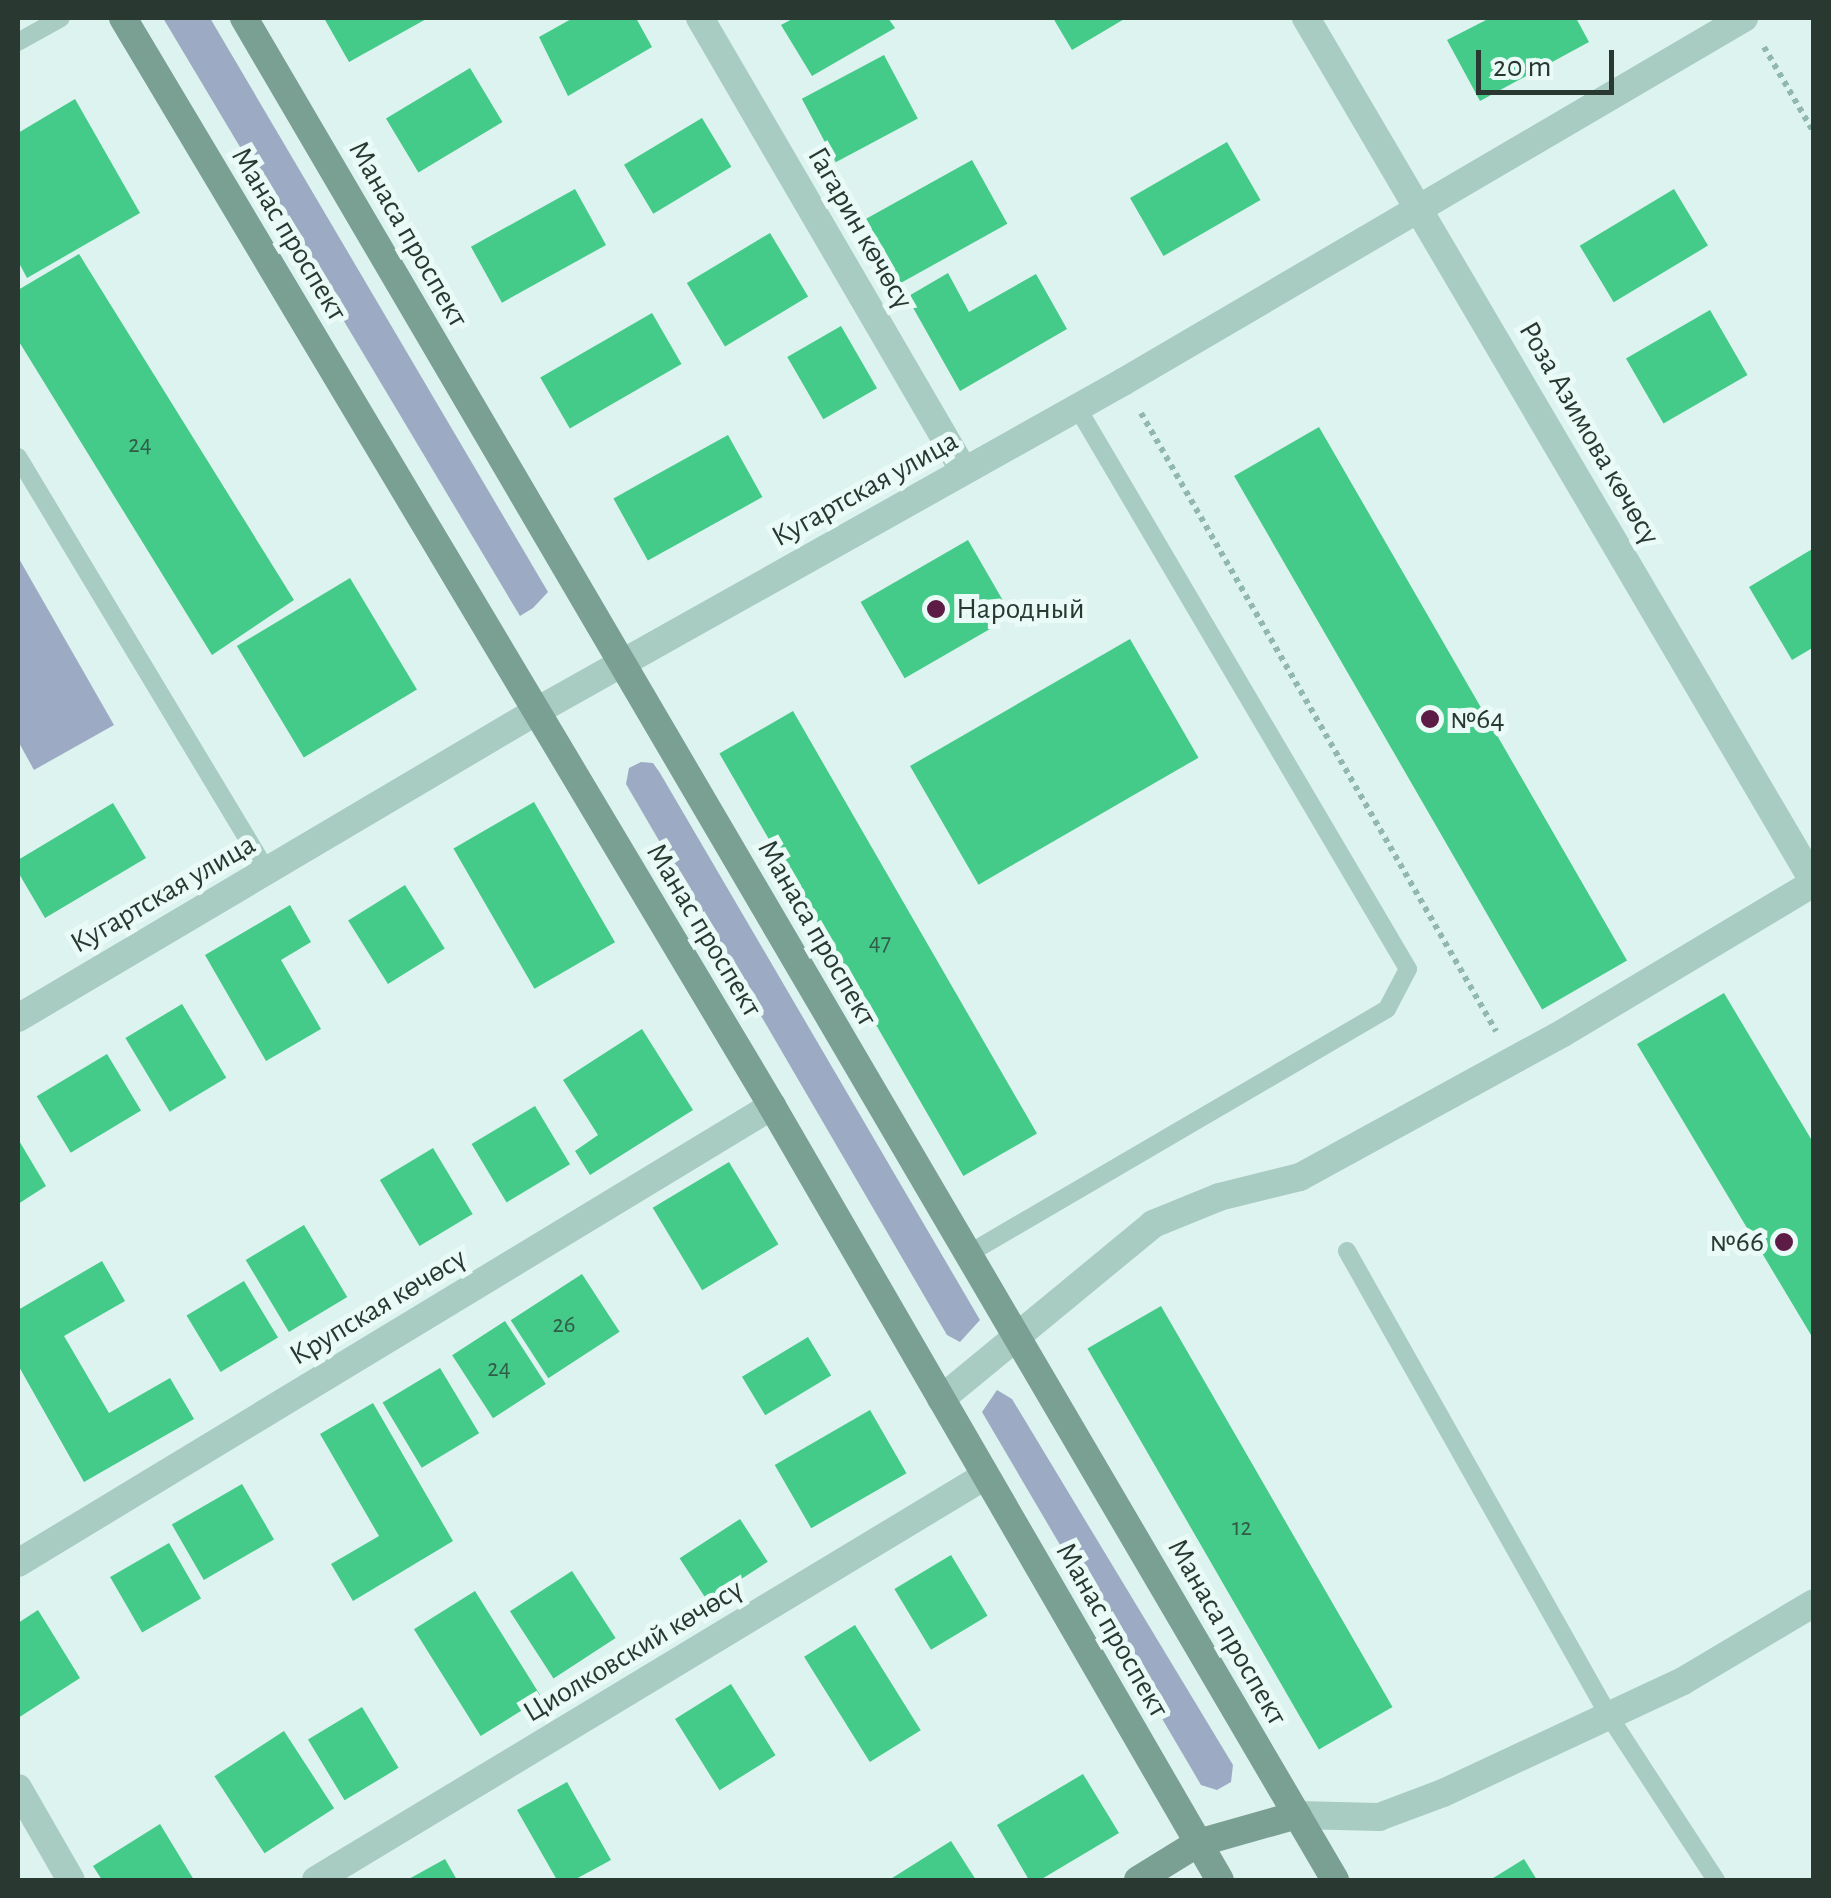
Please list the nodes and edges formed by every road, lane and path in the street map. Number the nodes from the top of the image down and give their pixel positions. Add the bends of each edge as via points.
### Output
1 (62, 18) edge
2 (123, 18) edge
3 (244, 18) edge
4 (700, 18) edge
5 (1306, 18) edge
6 (1750, 26) edge
7 (18, 42) edge
8 (1814, 133) edge
9 (1419, 206) junction
10 (1123, 382) junction
11 (1077, 406) junction
12 (18, 457) edge
13 (964, 471) junction
14 (620, 665) junction
15 (535, 712) junction
16 (267, 871) junction
17 (1814, 882) edge
18 (18, 1018) edge
19 (1510, 1057) junction
20 (772, 1106) junction
21 (1347, 1251) dead end
22 (968, 1254) junction
23 (1016, 1336) junction
24 (941, 1399) junction
25 (985, 1476) junction
26 (18, 1562) edge
27 (1814, 1603) edge
28 (1609, 1716) junction
29 (18, 1788) edge
30 (1297, 1815) junction
31 (1198, 1844) junction
32 (71, 1880) edge
33 (316, 1880) edge
34 (1138, 1880) edge
35 (1220, 1880) edge
36 (1335, 1880) edge
37 (1716, 1880) edge

1 - 7 lane
2 - 15 main road, Манас проспект
3 - 14 main road, Манаса проспект
4 - 13 street, Гагарин көчөсү
5 - 9 street, Роза Азимова көчөсү
6 - 8 path
6 - 9 street, Кугартская улица
9 - 10 street, Кугартская улица
9 - 17 street, Роза Азимова көчөсү
10 - 11 street, Кугартская улица
10 - 19 path
11 - 13 street, Кугартская улица
11 - 22 lane via 1408,969 1387,1009
12 - 16 lane
13 - 14 street, Кугартская улица
14 - 15 street, Кугартская улица
14 - 22 main road, Манаса проспект
15 - 16 street, Кугартская улица
15 - 20 main road, Манас проспект
16 - 18 street, Кугартская улица
17 - 19 street via 1564,1033
19 - 23 street via 1300,1177 1218,1197 1154,1224
20 - 24 main road, Манас проспект
20 - 26 street, Крупская көчөсү
21 - 28 lane
22 - 23 main road, Манаса проспект
23 - 24 street
23 - 30 main road, Манаса проспект
24 - 25 main road, Манас проспект
25 - 31 main road, Манас проспект
25 - 33 street, Циолковский көчөсү
27 - 28 street via 1683,1681
28 - 30 street via 1379,1817
28 - 37 lane
29 - 32 street
30 - 31 main road
30 - 36 main road, Манаса проспект
31 - 34 main road
31 - 35 main road, Манас проспект

